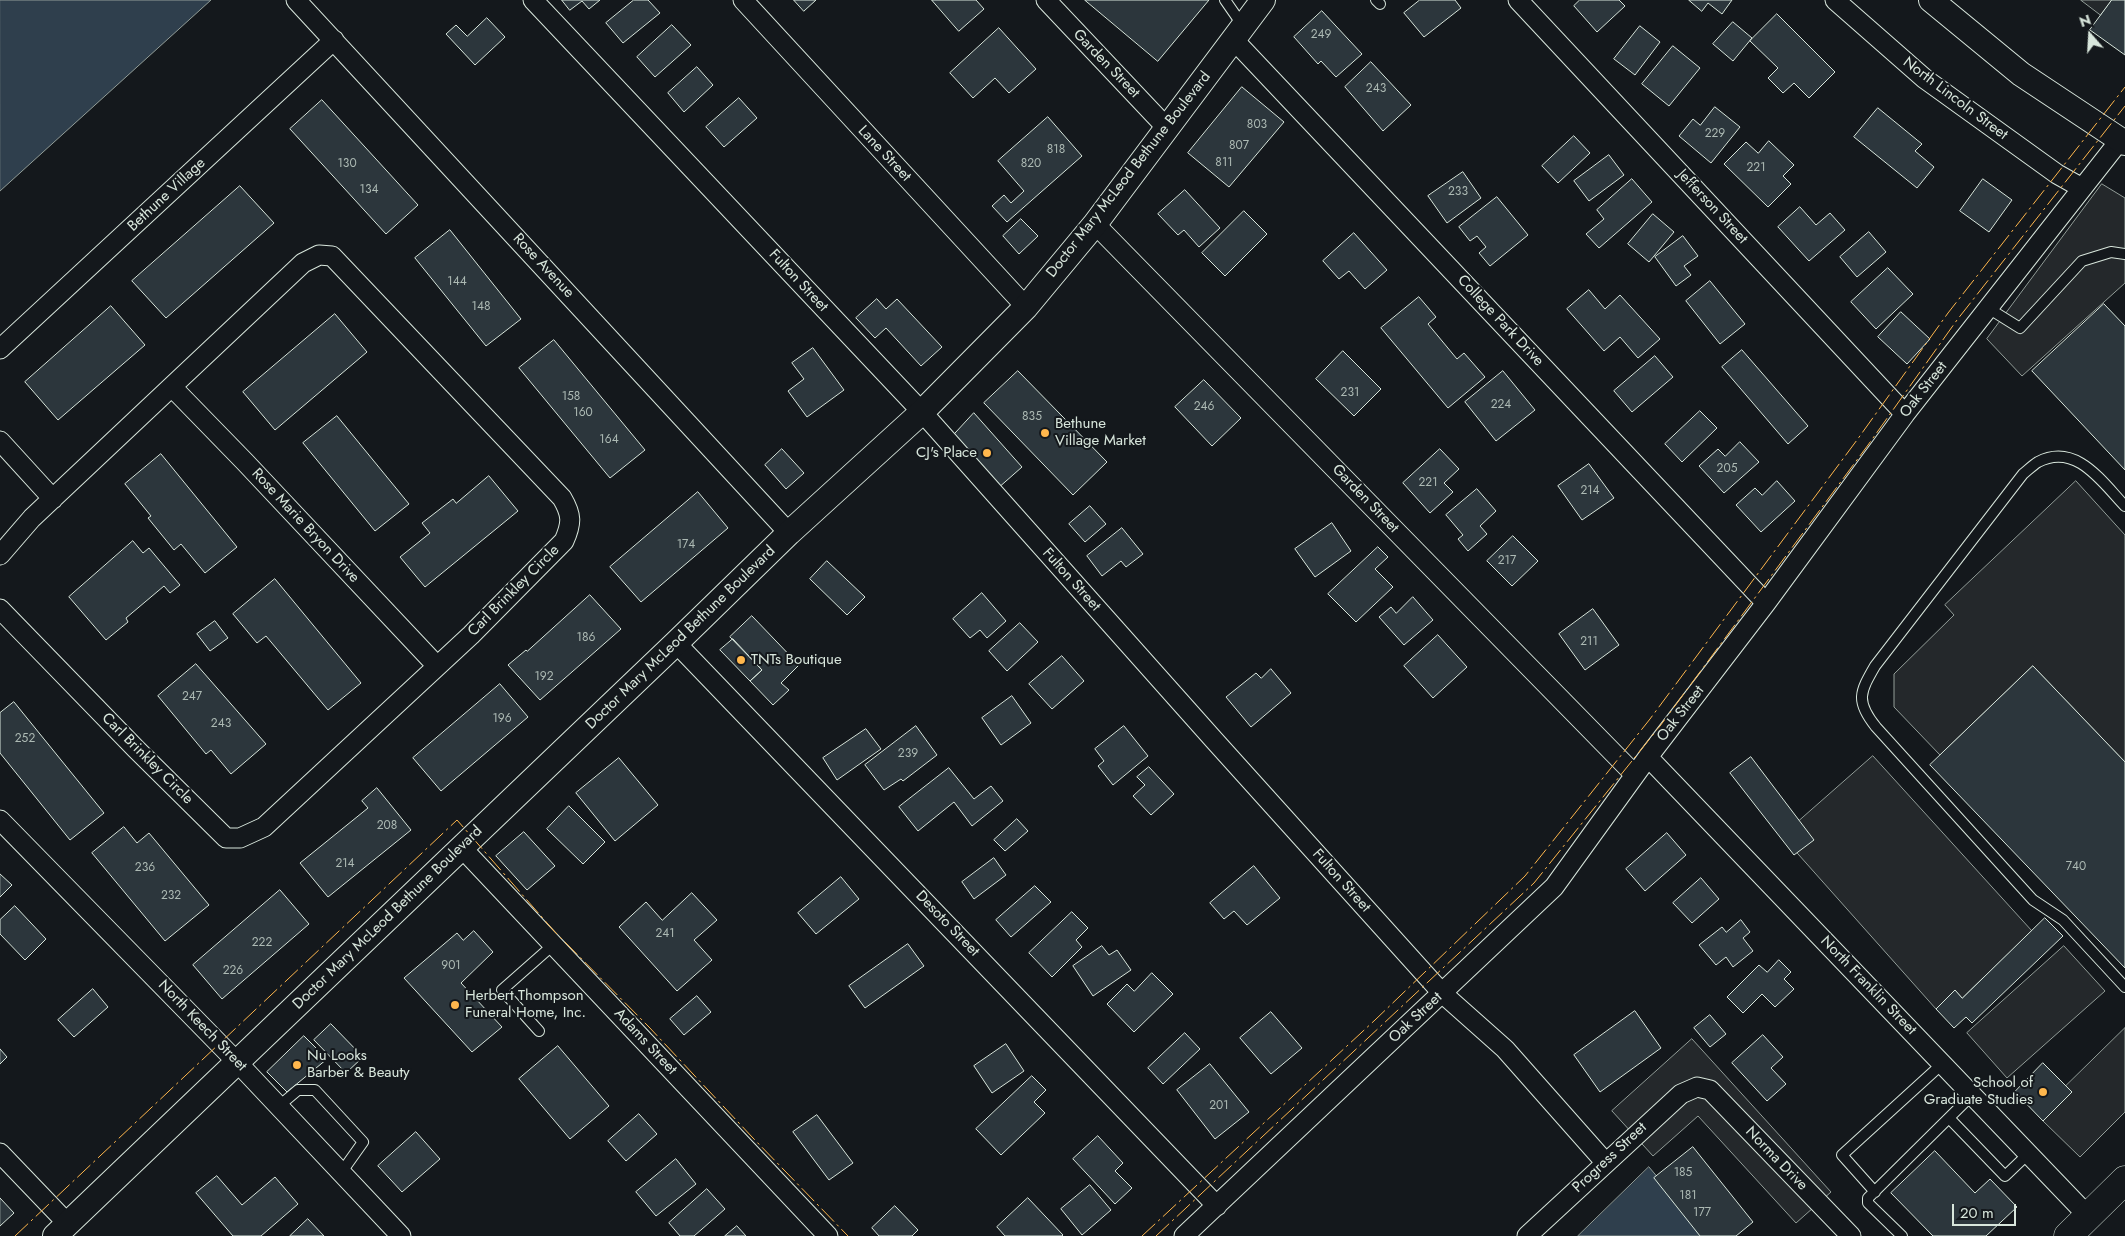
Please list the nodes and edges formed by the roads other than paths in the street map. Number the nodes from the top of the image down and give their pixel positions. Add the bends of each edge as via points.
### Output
1 (296, 0) edge
2 (533, 0) edge
3 (743, 0) edge
4 (1046, 0) edge
5 (1225, 0) edge
6 (1263, 0) edge
7 (1518, 0) edge
8 (1835, 0) edge
9 (1931, 0) edge
10 (1238, 33) junction
11 (334, 40) junction
12 (1166, 127) junction
13 (2123, 138) edge
14 (2082, 188) junction
15 (1095, 224) junction
16 (2125, 254) edge
17 (1026, 307) junction
18 (1988, 308) junction
19 (0, 349) edge
20 (172, 387) junction
21 (922, 412) junction
22 (1905, 414) junction
23 (0, 441) edge
24 (53, 499) junction
25 (2125, 506) edge
26 (789, 533) junction
27 (0, 555) edge
28 (1766, 603) junction
29 (0, 609) edge
30 (676, 643) junction
31 (437, 666) junction
32 (1648, 757) junction
33 (1635, 775) junction
34 (0, 820) edge
35 (462, 848) junction
36 (553, 945) junction
37 (2125, 987) edge
38 (1442, 993) junction
39 (539, 1031) dead end
40 (237, 1062) junction
41 (1942, 1064) junction
42 (1697, 1087) joint
43 (1972, 1095) junction
44 (278, 1106) junction
45 (1949, 1118) junction
46 (0, 1152) edge
47 (2028, 1154) junction
48 (1606, 1162) junction
49 (341, 1173) junction
50 (2125, 1180) edge
51 (1875, 1192) junction
52 (1217, 1206) junction
53 (2088, 1216) junction
54 (61, 1230) edge
55 (400, 1236) edge
56 (828, 1236) edge
57 (1184, 1236) edge
58 (1527, 1236) edge
59 (1851, 1236) edge
60 (1902, 1236) edge
61 (2068, 1236) edge

1 - 11 street, Rose Avenue
2 - 21 street, Fulton Street
3 - 17 street, Lane Street
4 - 12 street, Garden Street
5 - 10 lane
6 - 10 street, Doctor Mary McLeod Bethune Boulevard
7 - 22 street, Jefferson Street
8 - 14 street, North Lincoln Street via 1925,79 2057,174
9 - 13 street via 2022,74
10 - 12 street, Doctor Mary McLeod Bethune Boulevard
10 - 28 street, College Park Drive
11 - 19 street, Bethune Village
11 - 26 street, Rose Avenue
12 - 15 street, Doctor Mary McLeod Bethune Boulevard
13 - 14 street, Oak Street
14 - 18 street, Oak Street
15 - 17 street, Doctor Mary McLeod Bethune Boulevard
15 - 33 street, Garden Street
16 - 18 lane via 2111,252 2082,261 2020,328
17 - 21 street, Doctor Mary McLeod Bethune Boulevard
18 - 22 street, Oak Street
20 - 24 street, Carl Brinkley Circle
20 - 31 street, Rose Marie Bryon Drive
20 - 31 street, Carl Brinkley Circle via 303,263 319,255 332,256 409,336 562,498 571,527 564,541
21 - 26 street, Doctor Mary McLeod Bethune Boulevard
21 - 38 street, Fulton Street
22 - 28 street, Oak Street
23 - 24 street
24 - 27 street, Carl Brinkley Circle
25 - 37 lane via 2088,466 2072,457 2054,457 2038,462 2023,474 1875,666 1861,690 1867,716 2032,900 2062,920
26 - 30 street, Doctor Mary McLeod Bethune Boulevard
28 - 32 street, Oak Street
29 - 31 street, Carl Brinkley Circle via 226,838 240,838 264,827
30 - 35 street, Doctor Mary McLeod Bethune Boulevard
30 - 52 street, Desoto Street
32 - 33 street, Oak Street
32 - 41 street, North Franklin Street
33 - 38 street, Oak Street via 1554,887
34 - 40 street, North Keech Street
35 - 36 street, Adams Street
35 - 40 street, Doctor Mary McLeod Bethune Boulevard
36 - 39 lane via 502,990
36 - 56 street, Adams Street
38 - 48 street, Fulton Street via 1505,1049
38 - 52 street, Oak Street
40 - 44 street, North Keech Street
40 - 54 street, Doctor Mary McLeod Bethune Boulevard
41 - 43 street, North Franklin Street
41 - 51 lane via 1842,1155
42 - 48 street, Progress Street via 1681,1094
42 - 59 street, Norma Drive via 1710,1090
43 - 45 lane
43 - 47 street, North Franklin Street
44 - 49 street, North Keech Street
44 - 49 lane via 298,1090 315,1090 363,1142
45 - 47 lane via 2005,1176
45 - 51 lane
46 - 54 street
47 - 53 street, North Franklin Street
48 - 58 street, Progress Street
49 - 55 street, North Keech Street
50 - 53 main road
51 - 60 lane via 1868,1198 1868,1203
52 - 57 street, Oak Street
53 - 61 main road

